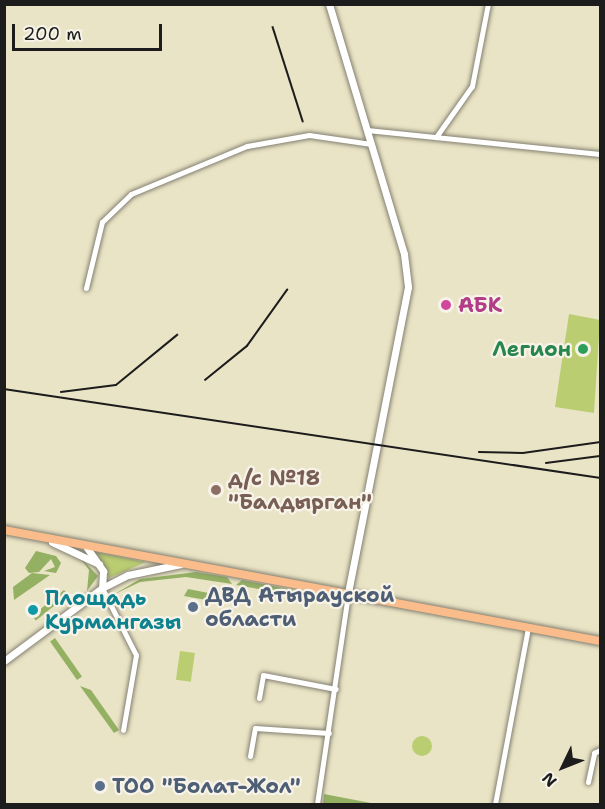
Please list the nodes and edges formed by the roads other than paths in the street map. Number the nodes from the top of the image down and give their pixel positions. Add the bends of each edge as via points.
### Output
1 (329, 4) edge
2 (488, 4) edge
3 (367, 130) junction
4 (436, 137) junction
5 (371, 144) junction
6 (600, 154) edge
7 (86, 288) dead end
8 (4, 530) edge
9 (38, 536) junction
10 (85, 544) junction
11 (99, 564) junction
12 (182, 564) junction
13 (102, 588) junction
14 (348, 594) junction
15 (528, 627) junction
16 (600, 641) edge
17 (4, 661) edge
18 (336, 690) junction
19 (259, 698) dead end
20 (123, 730) dead end
21 (329, 733) junction
22 (600, 750) edge
23 (250, 756) dead end
24 (588, 782) dead end
25 (317, 804) edge
26 (495, 804) edge

1 - 3 street
2 - 4 street via 472,86
3 - 4 street
3 - 5 street
4 - 6 street
5 - 7 street via 309,135 247,146 131,194 102,222
5 - 14 street via 404,254 408,287
8 - 9 main road
9 - 10 main road
9 - 11 street
10 - 11 street
10 - 12 main road
11 - 13 street
12 - 13 street via 129,575
12 - 14 main road
13 - 17 street
13 - 20 street via 136,655
14 - 15 main road
14 - 18 street
15 - 16 main road
15 - 26 street
18 - 19 street via 263,675
18 - 21 street
21 - 23 street via 255,728
21 - 25 street
22 - 24 street via 594,753

